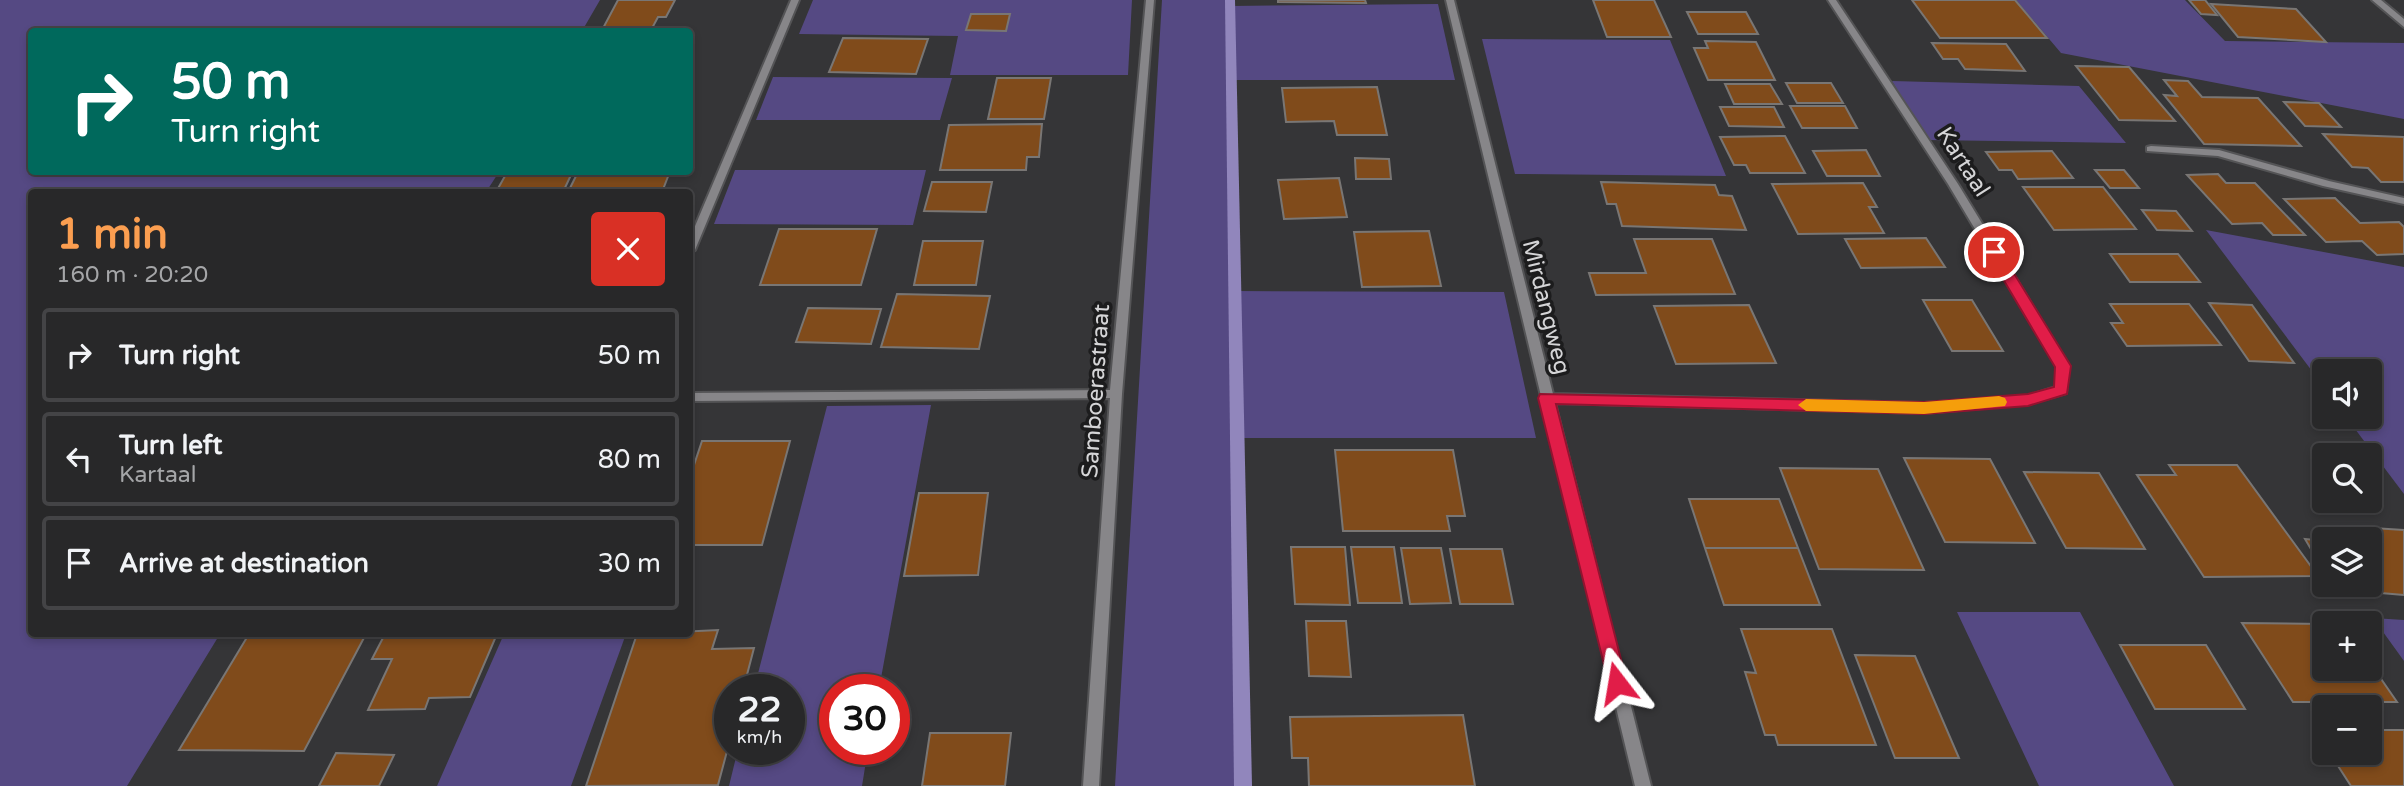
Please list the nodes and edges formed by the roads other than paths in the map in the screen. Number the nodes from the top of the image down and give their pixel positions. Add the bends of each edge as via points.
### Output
1 (795, 0) edge
2 (1150, 0) edge
3 (1450, 0) edge
4 (1832, 0) edge
5 (2376, 0) edge
6 (2404, 24) edge
7 (2151, 149) dead end
8 (2404, 201) edge
9 (693, 243) edge
10 (1116, 394) junction
11 (693, 397) edge
12 (1546, 398) junction
13 (1091, 786) edge
14 (1643, 786) edge

1 - 9 street
2 - 10 street, Samboerastraat
3 - 12 street, Mirdangweg
4 - 12 street, Kartaal via 1953,184 2063,366 2062,390 2028,400 1924,408
5 - 6 street
7 - 8 street via 2219,153
10 - 11 street
10 - 13 street, Samboerastraat
12 - 14 street, Mirdangweg

